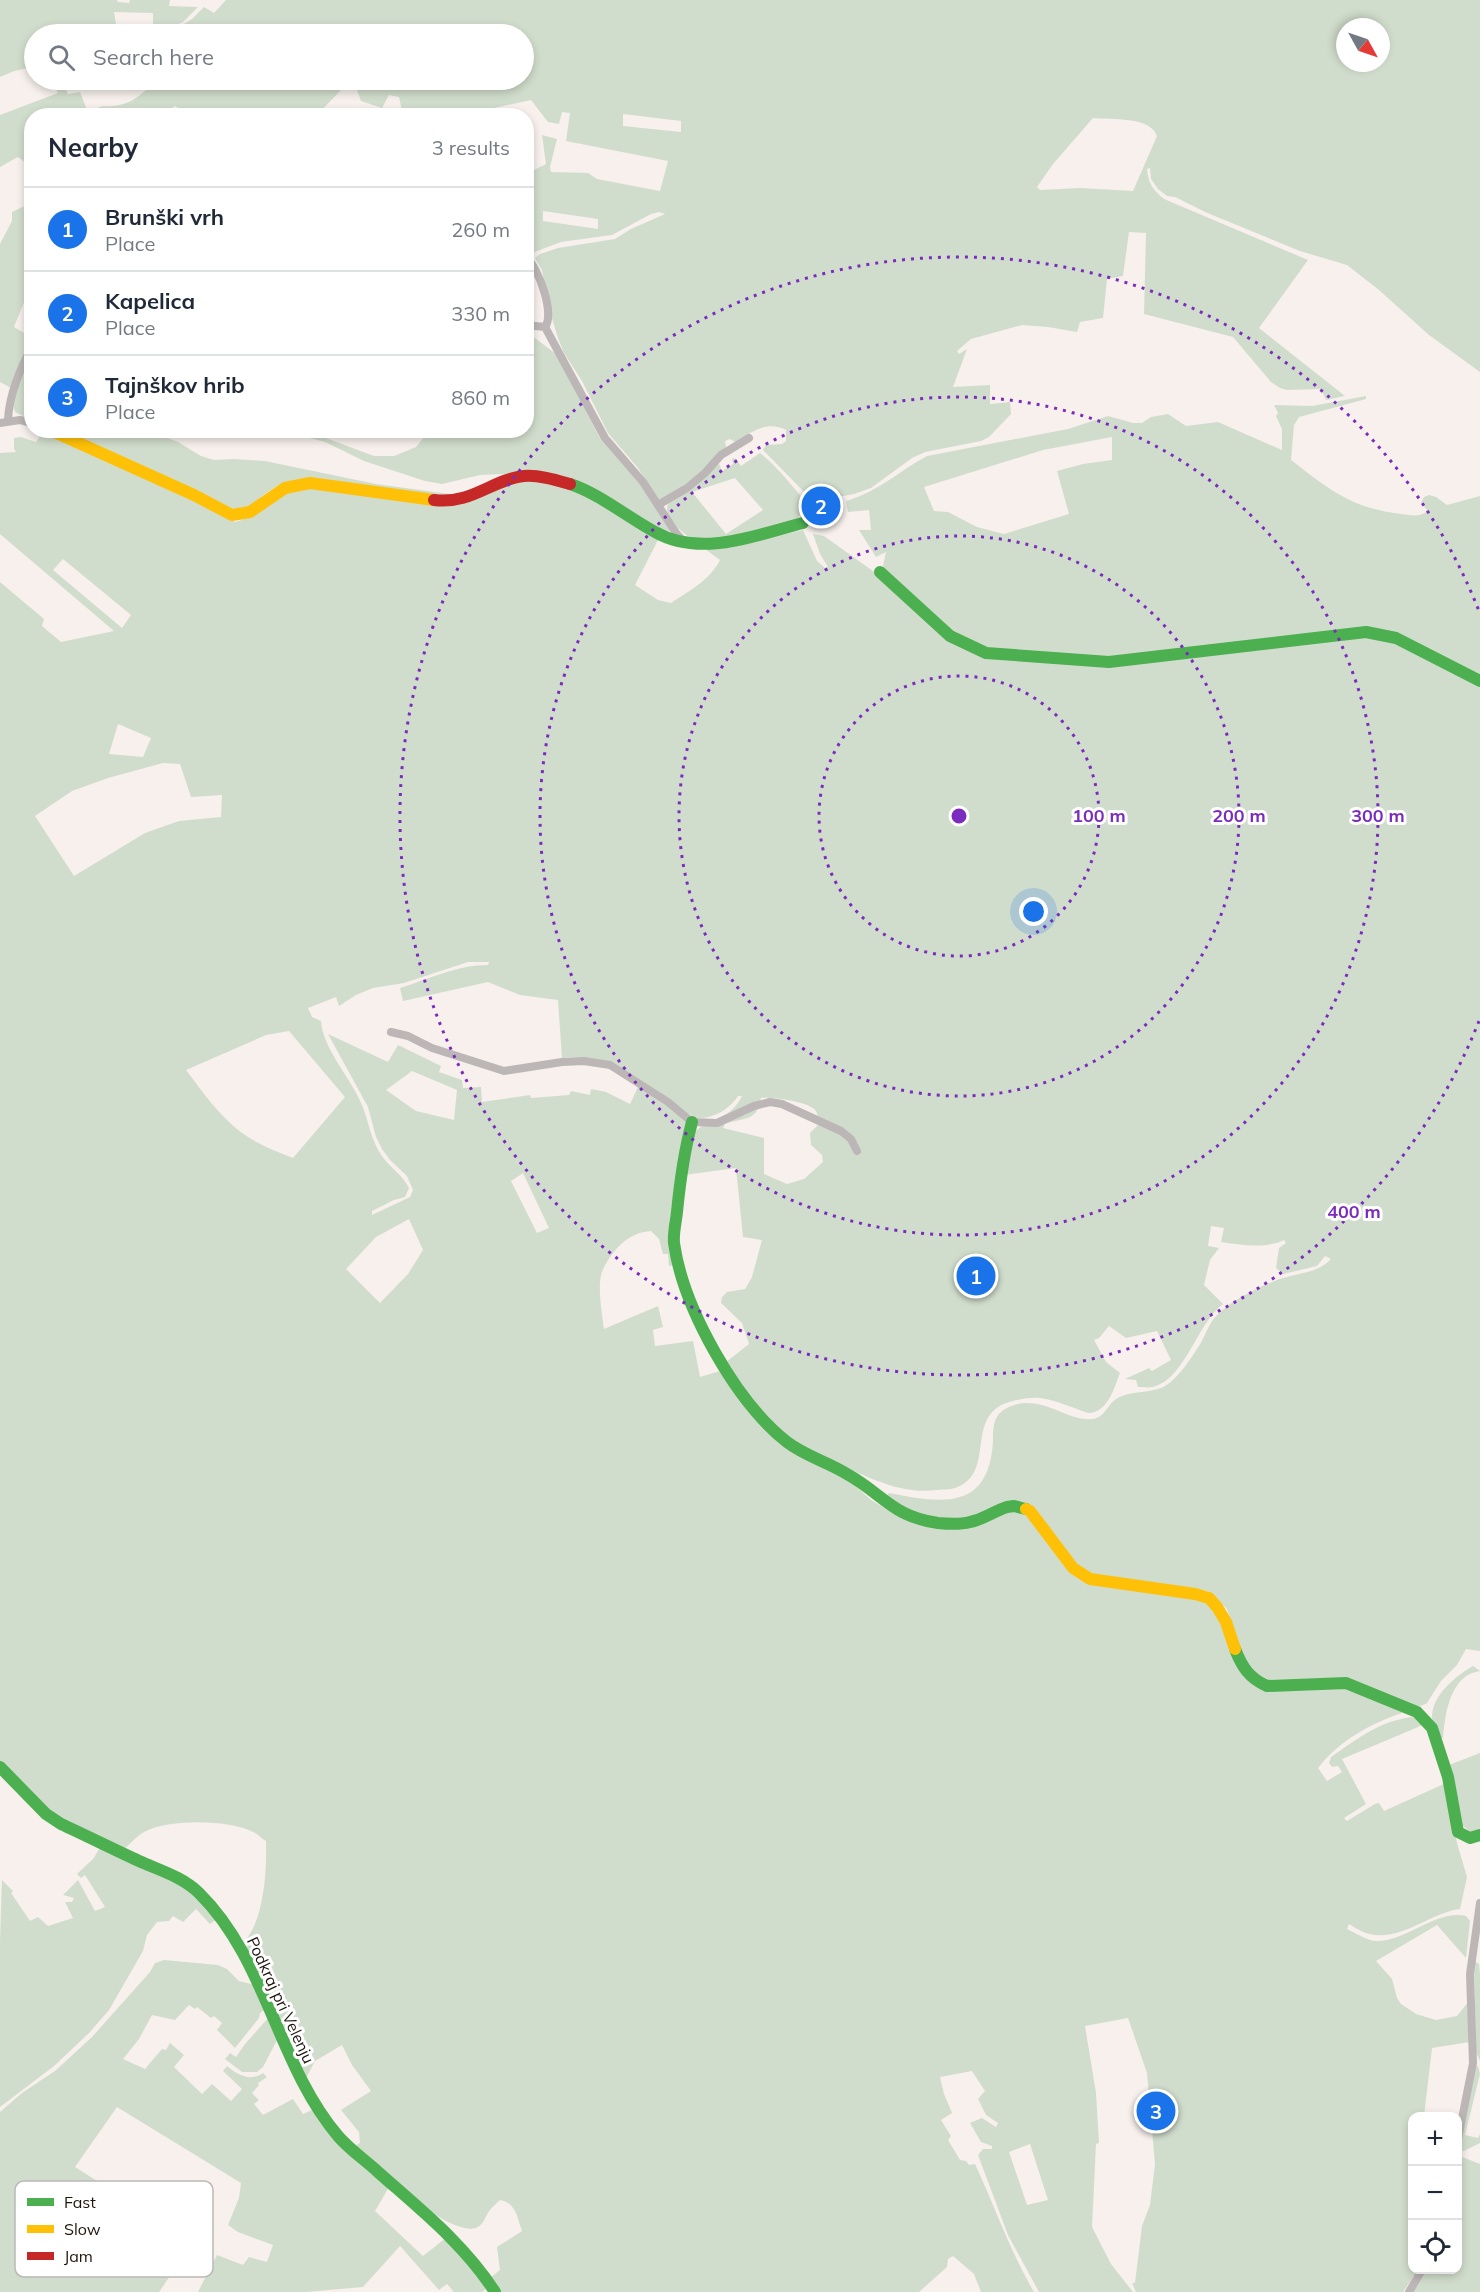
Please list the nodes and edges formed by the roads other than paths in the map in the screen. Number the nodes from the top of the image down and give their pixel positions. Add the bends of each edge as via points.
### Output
1 (534, 266) edge
2 (534, 326) edge
3 (544, 327) junction
4 (24, 366) edge
5 (24, 421) edge
6 (4, 422) edge
7 (68, 438) edge
8 (749, 438) dead end
9 (658, 504) junction
10 (803, 523) dead end
11 (686, 543) junction
12 (880, 572) dead end
13 (1480, 681) edge
14 (391, 1032) dead end
15 (692, 1122) junction
16 (857, 1151) dead end
17 (0, 1767) edge
18 (1480, 1835) edge
19 (1480, 1903) edge
20 (1462, 2119) edge
21 (1420, 2274) edge
22 (495, 2292) edge
23 (1409, 2292) edge

1 - 3 street via 543,286 548,318
2 - 3 street
3 - 9 street via 605,438
4 - 6 street
5 - 6 street
7 - 11 street via 232,515 250,512 273,494 297,484 444,501 471,496 512,479 536,476 578,487 658,534
8 - 9 street via 721,455 687,488
9 - 11 street
10 - 11 street via 719,544
12 - 13 street via 950,636 986,653 1109,662 1366,632 1396,638
14 - 15 street via 504,1071 562,1062 610,1065
15 - 16 street via 717,1123 754,1106 782,1104 841,1131
15 - 18 street via 674,1241 681,1276 700,1322 738,1388 768,1427 789,1444 855,1478 894,1510 914,1518 970,1522 1012,1505 1022,1507 1030,1511 1080,1574 1099,1581 1209,1598 1226,1622 1240,1662 1248,1674 1267,1686 1346,1683 1417,1712 1432,1728 1448,1777 1458,1832 1470,1838
17 - 22 street, Podkraj pri Velenju via 46,1814 197,1892 228,1926 311,2102 338,2137 446,2232
19 - 20 street via 1470,1974 1473,2063
21 - 23 street

